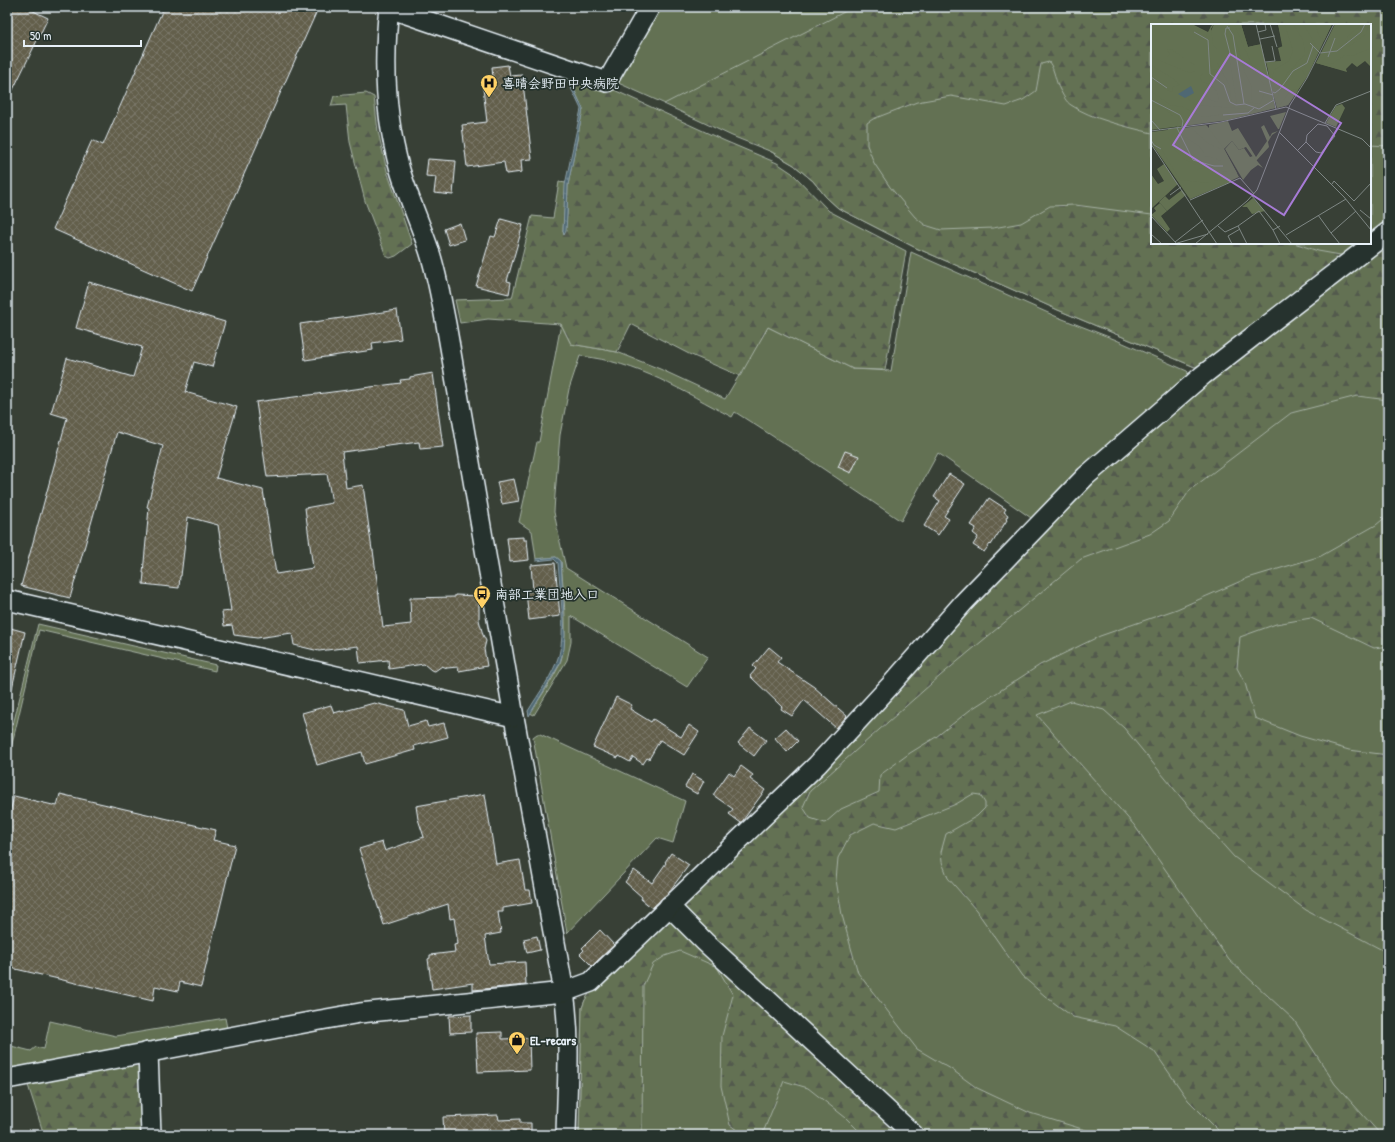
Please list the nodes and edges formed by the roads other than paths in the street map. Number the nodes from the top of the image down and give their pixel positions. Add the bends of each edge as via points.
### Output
1 (650, 7) edge
2 (389, 8) edge
3 (1388, 232) edge
4 (7, 600) edge
5 (514, 717) junction
6 (669, 906) junction
7 (564, 992) junction
8 (148, 1052) junction
9 (7, 1079) edge
10 (151, 1135) edge
11 (566, 1135) edge
12 (914, 1135) edge

1 - 2 street via 607,82
2 - 5 street via 387,94 394,144 400,170 437,279
3 - 6 street via 1204,375 1086,476 964,602 817,765
4 - 5 street
5 - 7 street
6 - 7 street via 591,982
6 - 12 street
7 - 8 street via 360,1013
7 - 11 street via 567,1012
8 - 9 street
8 - 10 street

